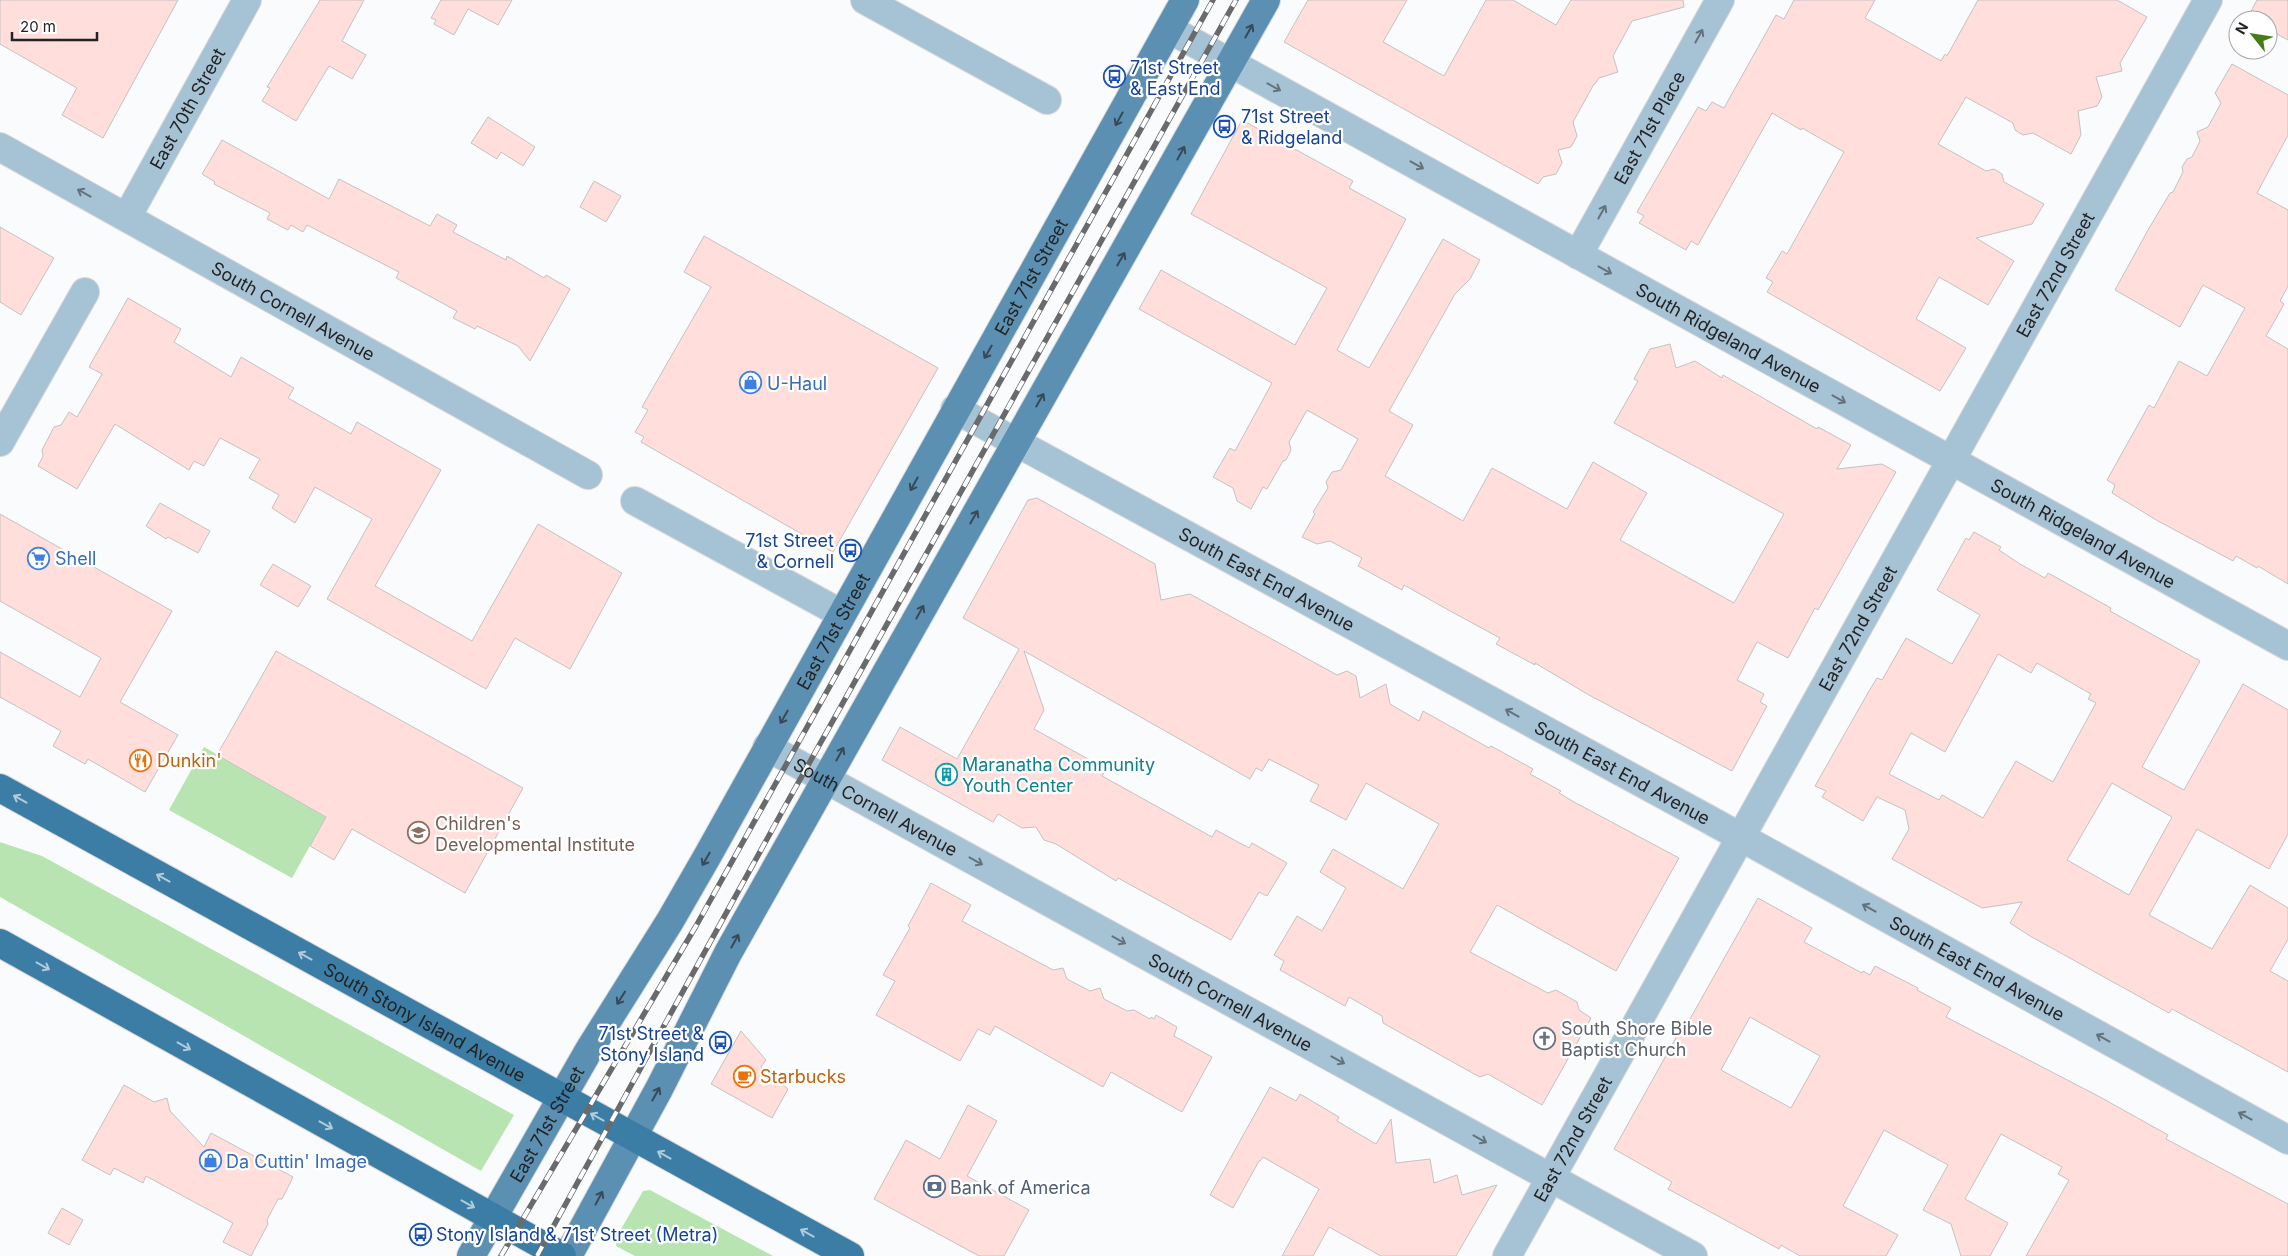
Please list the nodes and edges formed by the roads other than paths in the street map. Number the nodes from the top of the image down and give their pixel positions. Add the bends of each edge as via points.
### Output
1 (247, 0) edge
2 (865, 0) edge
3 (1185, 0) edge
4 (1266, 0) edge
5 (1720, 0) edge
6 (2208, 0) edge
7 (1169, 29) junction
8 (1232, 63) junction
9 (1047, 100) dead end
10 (0, 147) edge
11 (127, 217) junction
12 (1578, 255) junction
13 (85, 292) dead end
14 (955, 409) junction
15 (0, 442) edge
16 (1016, 442) junction
17 (1951, 460) junction
18 (588, 475) dead end
19 (635, 501) dead end
20 (842, 614) junction
21 (2288, 646) edge
22 (767, 747) junction
23 (826, 779) junction
24 (0, 788) edge
25 (1740, 838) junction
26 (0, 943) edge
27 (562, 1098) junction
28 (632, 1137) junction
29 (2288, 1140) edge
30 (1550, 1178) junction
31 (492, 1218) junction
32 (471, 1256) edge
33 (562, 1256) edge
34 (568, 1256) edge
35 (850, 1256) edge
36 (1507, 1256) edge
37 (1693, 1256) edge

1 - 11 street, East 70th Street
2 - 9 street
3 - 7 main road, East 71st Street
8 -> 4 main road
12 -> 5 street, East 71st Place
6 - 17 street, East 72nd Street
7 - 8 street, South Ridgeland Avenue
7 -> 14 main road, East 71st Street
8 -> 12 street, South Ridgeland Avenue
16 -> 8 main road
11 -> 10 street, South Cornell Avenue
11 - 18 street, South Cornell Avenue
12 -> 17 street, South Ridgeland Avenue
13 - 15 street
14 - 16 street, South East End Avenue
14 -> 20 main road, East 71st Street
23 -> 16 main road
25 -> 16 street, South East End Avenue
17 - 21 street, South Ridgeland Avenue
17 - 25 street, East 72nd Street
19 - 20 street
20 -> 22 main road, East 71st Street
22 - 23 street, South Cornell Avenue
22 -> 27 main road, East 71st Street via 670,921
28 -> 23 main road via 728,953
23 -> 30 street, South Cornell Avenue
27 -> 24 highway, South Stony Island Avenue
29 -> 25 street, South East End Avenue
25 - 30 street, East 72nd Street
26 -> 31 highway
28 -> 27 highway, South Stony Island Avenue
27 - 31 main road, East 71st Street
34 -> 28 main road
35 -> 28 highway, South Stony Island Avenue
30 - 36 street, East 72nd Street
30 - 37 street, South Cornell Avenue
31 - 32 main road, East 71st Street
31 - 33 highway

